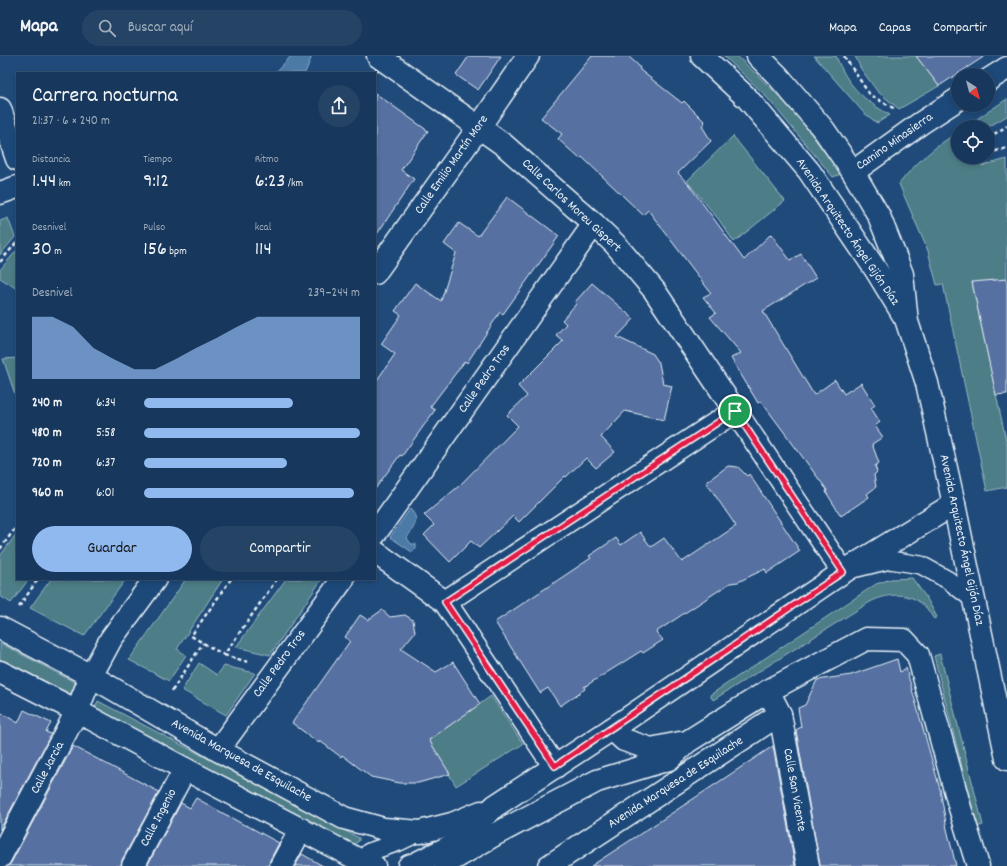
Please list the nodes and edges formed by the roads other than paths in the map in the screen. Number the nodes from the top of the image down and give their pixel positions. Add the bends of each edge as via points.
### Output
1 (378, 56) edge
2 (528, 56) edge
3 (702, 56) edge
4 (758, 56) edge
5 (1007, 68) edge
6 (995, 76) edge
7 (951, 104) edge
8 (0, 109) edge
9 (479, 127) junction
10 (16, 156) edge
11 (853, 172) junction
12 (16, 187) edge
13 (0, 193) edge
14 (594, 224) junction
15 (376, 272) edge
16 (907, 322) junction
17 (735, 411) junction
18 (954, 504) junction
19 (376, 533) edge
20 (376, 553) edge
21 (843, 572) junction
22 (154, 580) edge
23 (342, 580) edge
24 (974, 600) junction
25 (445, 602) junction
26 (2, 629) edge
27 (0, 672) edge
28 (91, 676) junction
29 (768, 691) junction
30 (77, 711) junction
31 (780, 714) junction
32 (612, 729) junction
33 (687, 742) junction
34 (218, 750) junction
35 (1007, 759) edge
36 (555, 766) junction
37 (185, 769) junction
38 (495, 806) junction
39 (301, 829) junction
40 (420, 832) junction
41 (494, 835) junction
42 (453, 845) junction
43 (0, 857) edge
44 (366, 865) edge
45 (133, 866) edge
46 (281, 866) edge
47 (413, 866) edge
48 (442, 866) edge
49 (549, 866) edge
50 (807, 866) edge
51 (978, 866) edge

1 - 9 street, Calle Carlos Moreu Gispert
2 - 9 street, Calle Emilio Martín More
3 - 16 street, Avenida Arquitecto Ángel Gijón Díaz via 747,98 809,171 876,270
4 - 11 street, Avenida Arquitecto Ángel Gijón Díaz via 824,130
5 - 6 street
7 - 11 street, Camino Minasierra
8 - 10 street
9 - 14 street, Calle Carlos Moreu Gispert via 504,145
9 - 15 street, Calle Emilio Martín More
11 - 16 street, Avenida Arquitecto Ángel Gijón Díaz via 879,216 902,274
12 - 13 street
14 - 17 street, Calle Carlos Moreu Gispert via 615,244 654,290
14 - 19 street, Calle Pedro Tros
16 - 18 street, Avenida Arquitecto Ángel Gijón Díaz via 927,383
17 - 21 street, Calle Carlos Moreu Gispert
17 - 25 street
18 - 21 street, Avenida Marquesa de Esquilache
18 - 24 street, Avenida Arquitecto Ángel Gijón Díaz
20 - 25 street
21 - 24 lane via 890,560 922,566 948,580
21 - 32 street, Avenida Marquesa de Esquilache
22 - 28 street via 111,639
23 - 34 street, Calle Pedro Tros
24 - 35 street, Avenida Arquitecto Ángel Gijón Díaz
25 - 36 street
26 - 28 street, Avenida Marquesa de Esquilache
27 - 30 street
28 - 30 street, Calle Jarcia
28 - 34 street, Avenida Marquesa de Esquilache
29 - 31 street
29 - 33 street, Avenida Marquesa de Esquilache
29 - 51 street, Avenida Marquesa de Esquilache via 866,639 904,640 918,655
30 - 37 street
30 - 43 street, Calle Jarcia
31 - 49 street, Avenida Marquesa de Esquilache
31 - 50 street, Calle San Vicente
32 - 33 street, Avenida Marquesa de Esquilache via 624,740 651,749
32 - 36 street, Avenida Marquesa de Esquilache
33 - 41 street, Avenida Marquesa de Esquilache via 668,759 597,781
34 - 40 street, Avenida Marquesa de Esquilache via 344,818 384,829
36 - 38 street, Avenida Marquesa de Esquilache
37 - 39 street
37 - 45 street, Calle Ingenio
38 - 40 street, Avenida Marquesa de Esquilache via 452,824
38 - 42 street, Avenida Marquesa de Esquilache
39 - 44 street
39 - 46 street
40 - 44 lane via 400,842 369,852
41 - 42 lane
41 - 48 street, Avenida Marquesa de Esquilache
42 - 47 street, Avenida Marquesa de Esquilache

